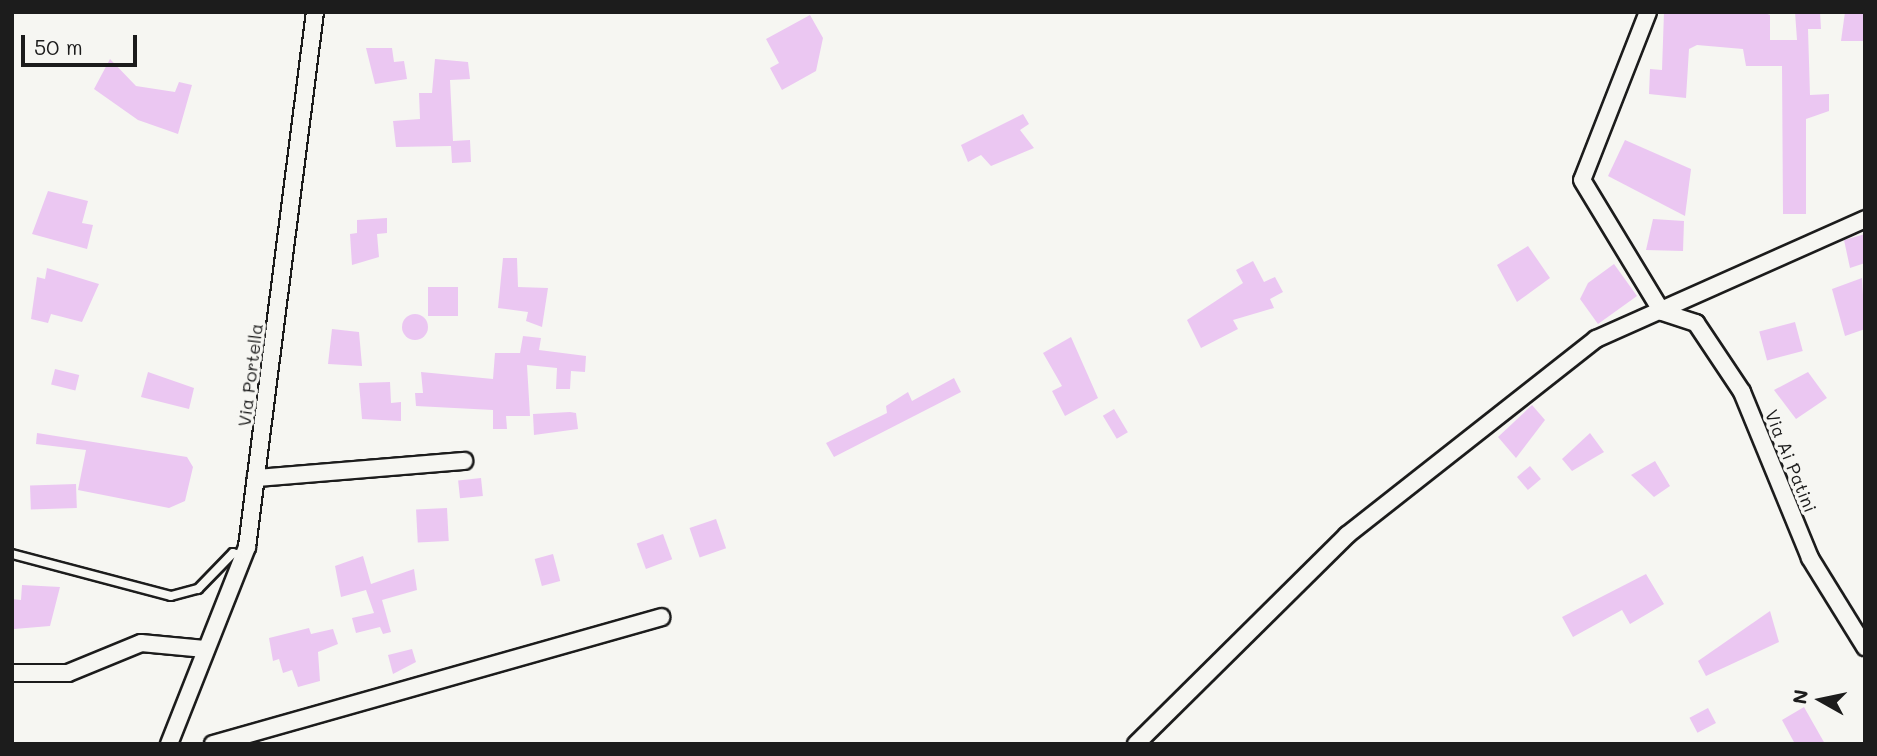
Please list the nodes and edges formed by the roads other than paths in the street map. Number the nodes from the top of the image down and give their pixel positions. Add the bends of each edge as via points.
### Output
1 (315, 12) edge
2 (1648, 12) edge
3 (1865, 219) edge
4 (1662, 312) junction
5 (464, 461) dead end
6 (256, 478) junction
7 (12, 554) edge
8 (244, 556) junction
9 (661, 617) dead end
10 (1865, 647) edge
11 (205, 649) junction
12 (12, 673) edge
13 (170, 736) edge
14 (213, 744) edge
15 (1136, 744) edge

1 - 6 street, Via Portella
2 - 4 street via 1581,180
3 - 4 street
4 - 10 street, Via Ai Patini via 1696,323 1742,392 1810,558
4 - 15 street via 1596,339 1347,535
5 - 6 street
6 - 8 street, Via Portella
7 - 8 lane via 171,596 198,589 233,553
8 - 11 street, Via Portella
9 - 14 street
11 - 12 street via 141,643 68,673
11 - 13 street, Via Portella

